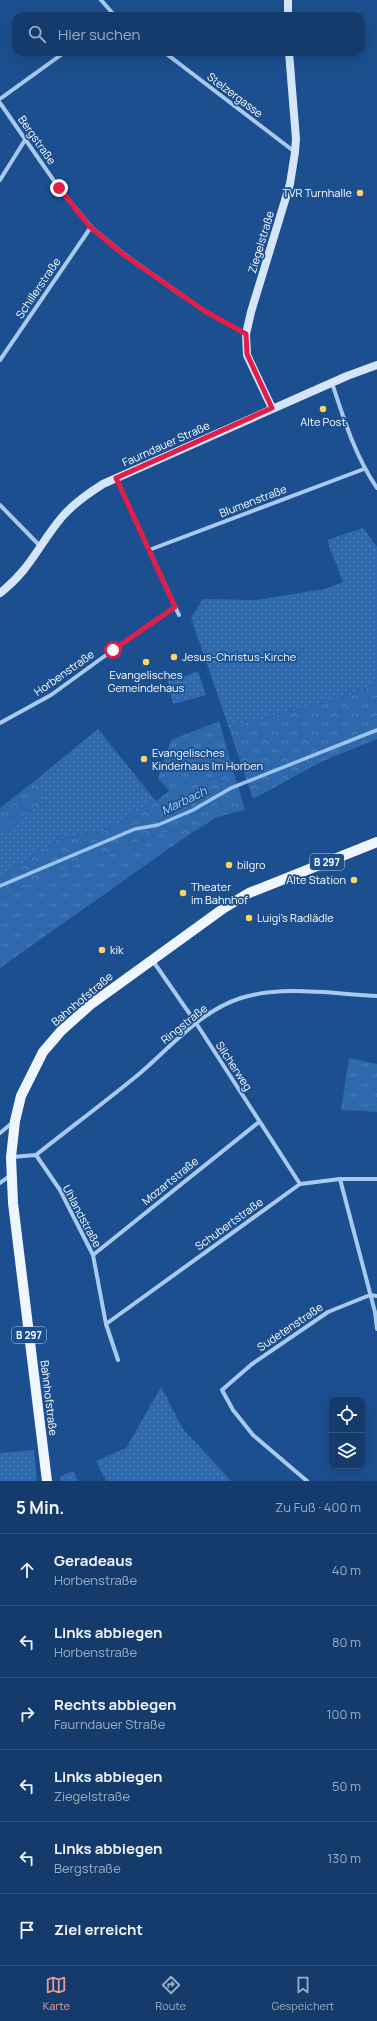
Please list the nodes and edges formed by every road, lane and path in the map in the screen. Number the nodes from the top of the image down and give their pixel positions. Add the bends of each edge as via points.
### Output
1 (101, 0) edge
2 (288, 0) edge
3 (112, 12) edge
4 (288, 12) edge
5 (59, 56) edge
6 (169, 56) edge
7 (289, 56) edge
8 (0, 99) edge
9 (0, 103) edge
10 (25, 140) junction
11 (295, 152) junction
12 (0, 180) edge
13 (90, 227) junction
14 (246, 334) junction
15 (0, 360) edge
16 (377, 365) edge
17 (332, 383) junction
18 (272, 408) junction
19 (364, 469) junction
20 (116, 478) junction
21 (377, 488) edge
22 (0, 505) edge
23 (41, 547) junction
24 (149, 550) junction
25 (0, 593) edge
26 (175, 607) junction
27 (179, 616) dead end
28 (0, 722) edge
29 (377, 842) edge
30 (151, 959) junction
31 (377, 996) edge
32 (196, 1023) junction
33 (15, 1121) junction
34 (260, 1122) junction
35 (0, 1133) edge
36 (36, 1155) junction
37 (11, 1157) junction
38 (11, 1175) junction
39 (340, 1179) junction
40 (377, 1179) edge
41 (0, 1183) edge
42 (300, 1184) junction
43 (93, 1255) junction
44 (370, 1295) junction
45 (377, 1296) edge
46 (106, 1324) junction
47 (377, 1329) edge
48 (118, 1360) dead end
49 (47, 1481) edge
50 (307, 1481) edge

1 - 3 street
2 - 4 street
5 - 8 street
6 - 11 street, Stelzergasse
7 - 11 street, Ziegelstraße
9 - 10 street, Bergstraße
10 - 12 street
10 - 13 street, Bergstraße
11 - 14 street, Ziegelstraße via 290,184
13 - 14 street, Bergstraße via 124,255 203,310
13 - 15 street, Schillerstraße
14 - 18 street, Ziegelstraße via 247,354
16 - 17 street, Faurndauer Straße
17 - 18 street, Faurndauer Straße
17 - 19 street via 344,421
18 - 20 street, Faurndauer Straße
19 - 21 street
19 - 24 street, Blumenstraße
20 - 23 street, Faurndauer Straße via 80,498 61,518
20 - 24 street
22 - 23 street
23 - 25 street, Faurndauer Straße via 16,580
24 - 26 street
26 - 27 street
26 - 28 street, Horbenstraße via 51,695
29 - 30 main road, Bahnhofstraße / B 297 via 249,893
30 - 32 street, Silcherweg
30 - 33 main road, Bahnhofstraße / B 297 via 60,1031 30,1074
31 - 32 street, Ringstraße via 279,991 241,998 215,1010
32 - 34 street, Silcherweg
32 - 36 street, Ringstraße via 140,1073
33 - 35 street
33 - 37 main road, Bahnhofstraße / B 297
34 - 42 street, Silcherweg
34 - 43 street, Mozartstraße
36 - 37 street
36 - 43 street, Uhlandstraße via 60,1190
37 - 38 main road, Bahnhofstraße / B 297
38 - 41 street
38 - 49 main road, Bahnhofstraße / B 297 via 12,1203
39 - 40 street, Schubertstraße
39 - 42 street, Schubertstraße
39 - 44 street
42 - 46 street, Schubertstraße
43 - 46 street, Uhlandstraße
44 - 45 street
44 - 47 street
44 - 50 street, Sudetenstraße via 328,1312 252,1364 222,1390 233,1410 253,1435
46 - 48 street, Uhlandstraße

